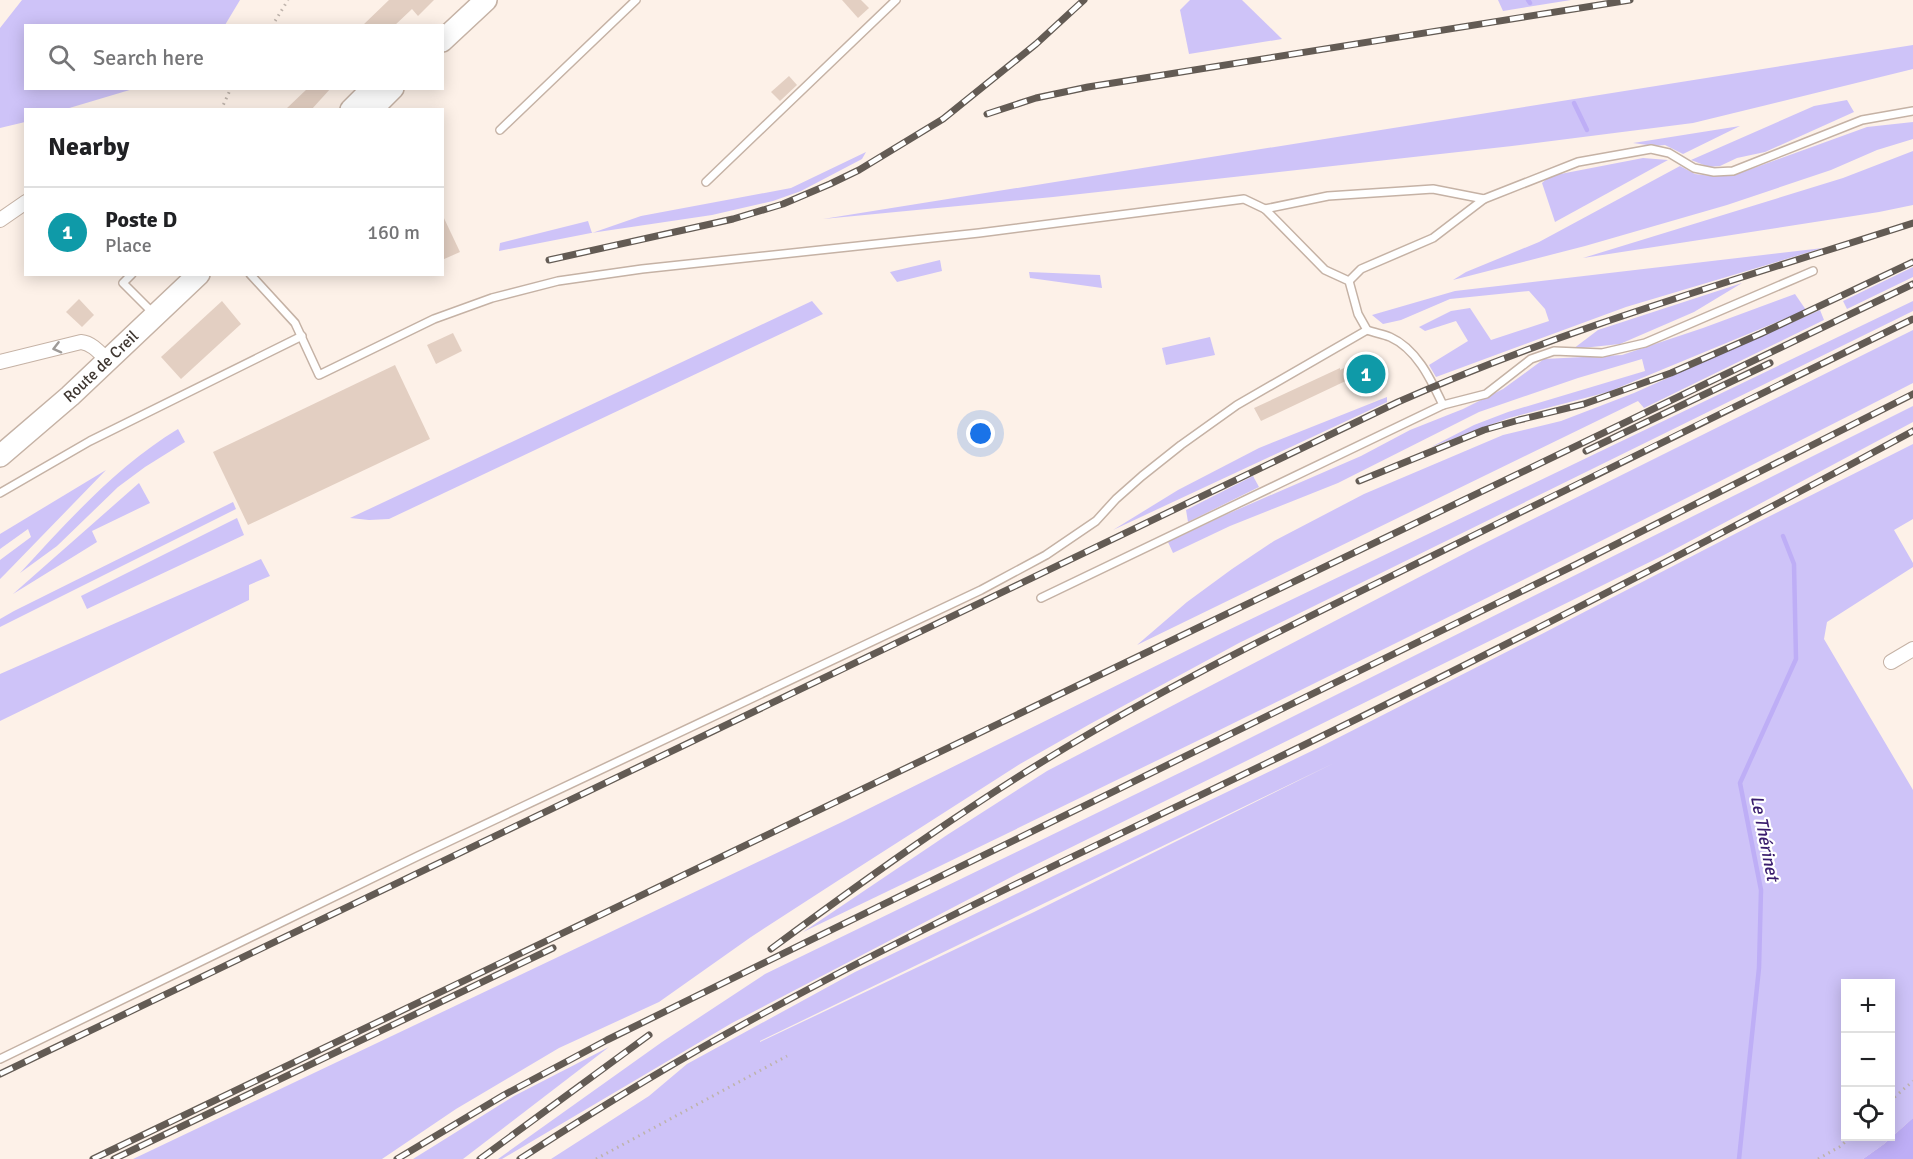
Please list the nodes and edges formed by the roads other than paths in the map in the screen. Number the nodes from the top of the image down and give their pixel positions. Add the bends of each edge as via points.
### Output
1 (466, 0) edge
2 (486, 0) edge
3 (636, 0) edge
4 (896, 0) edge
5 (441, 24) edge
6 (444, 39) edge
7 (371, 90) edge
8 (391, 90) edge
9 (353, 108) edge
10 (372, 108) edge
11 (1913, 111) edge
12 (500, 130) dead end
13 (706, 182) dead end
14 (1484, 199) junction
15 (24, 203) edge
16 (1265, 209) junction
17 (0, 220) edge
18 (1813, 272) dead end
19 (130, 276) edge
20 (177, 276) edge
21 (196, 276) edge
22 (252, 276) edge
23 (1349, 281) junction
24 (151, 311) junction
25 (1367, 330) junction
26 (302, 336) junction
27 (103, 356) junction
28 (0, 362) edge
29 (1443, 405) junction
30 (0, 439) edge
31 (0, 456) edge
32 (0, 494) edge
33 (1041, 598) dead end
34 (1913, 649) edge
35 (1891, 662) dead end
36 (0, 1059) edge

1 - 5 main road
2 - 6 main road
3 - 12 lane
4 - 13 lane
7 - 9 main road
8 - 10 main road
11 - 14 lane via 1862,120 1733,171 1694,168 1669,153 1650,149 1578,162
14 - 16 lane via 1433,189 1328,196
14 - 23 lane via 1433,238 1361,269
15 - 17 street
16 - 23 lane via 1325,270
16 - 26 lane via 1244,199 558,281 434,318 319,375
18 - 29 lane via 1645,343 1602,353 1554,351 1531,359 1486,394
19 - 24 lane via 123,283
20 - 24 main road, Route de Creil
21 - 24 main road, Route de Creil
22 - 26 lane via 291,318
23 - 25 lane
24 - 27 main road, Route de Creil
25 - 29 lane via 1392,338 1413,354
25 - 36 lane via 1237,405 1142,476 1096,521 1046,555 990,585
26 - 32 lane via 90,441
27 -> 28 street via 87,342 81,342
27 - 30 main road, Route de Creil
27 - 31 main road, Route de Creil via 52,412
29 - 33 lane
34 - 35 street

